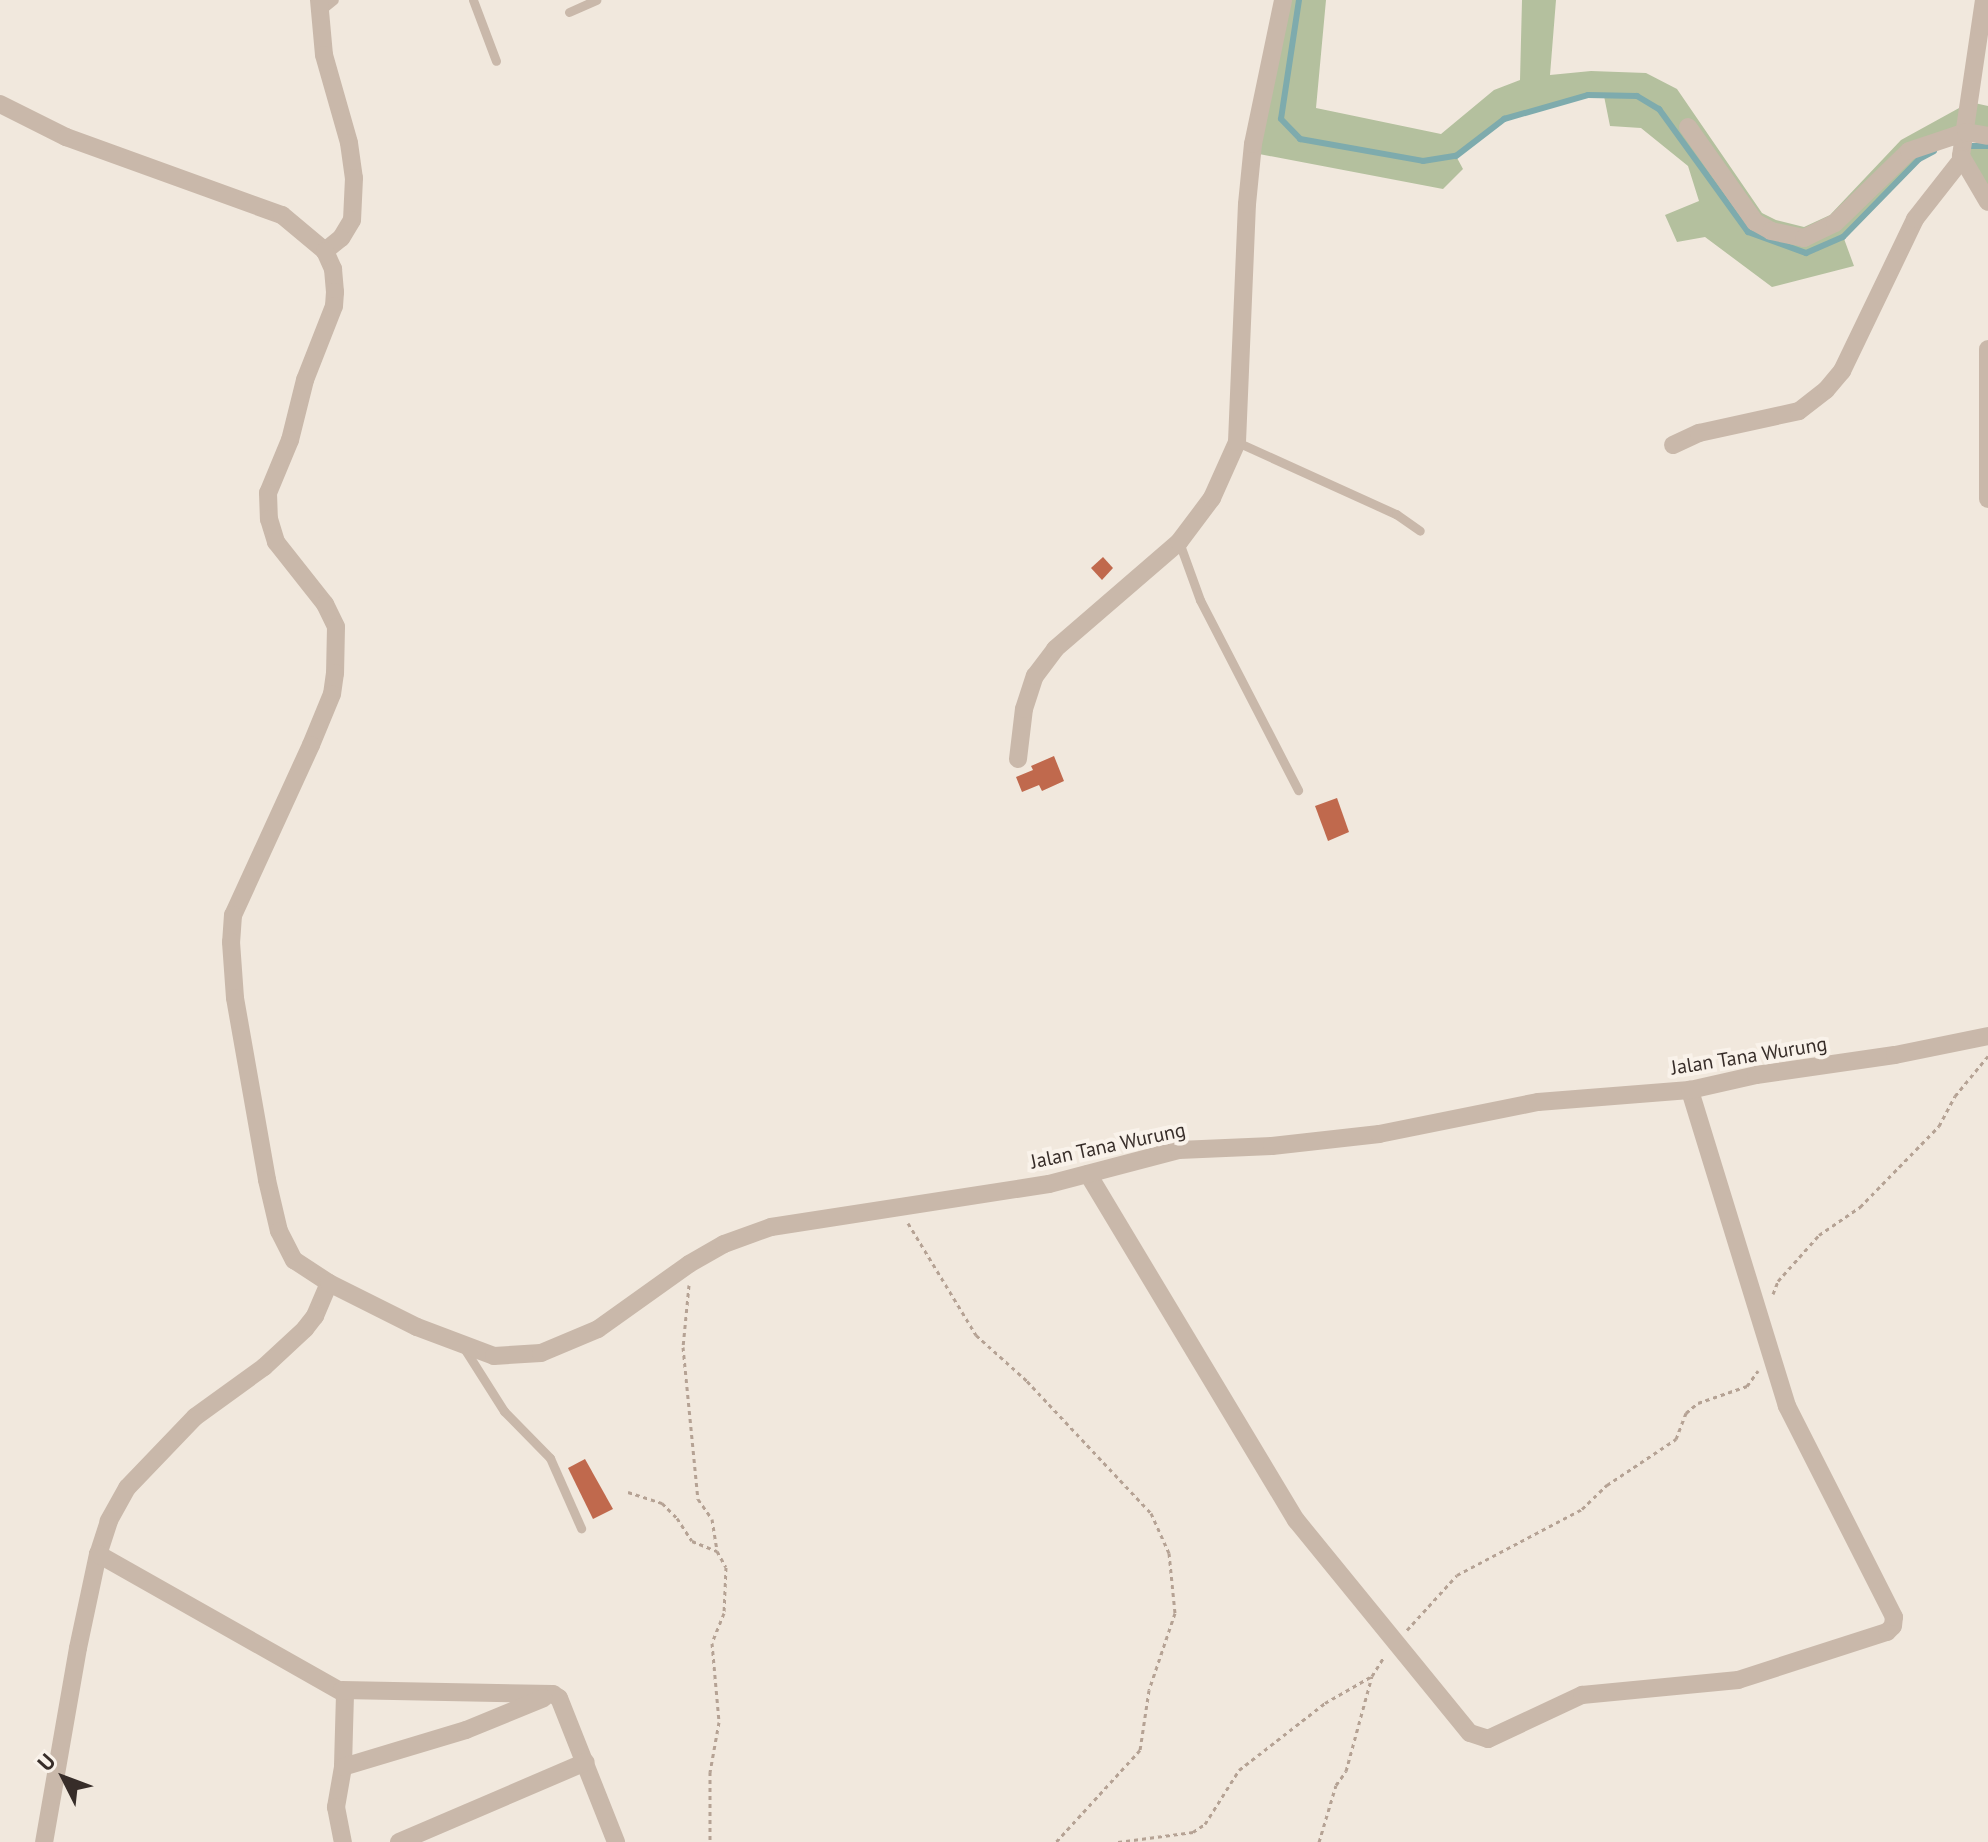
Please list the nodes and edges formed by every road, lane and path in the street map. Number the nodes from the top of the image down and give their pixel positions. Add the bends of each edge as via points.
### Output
1 (473, 0) edge
2 (596, 0) edge
3 (1283, 0) edge
4 (1984, 0) edge
5 (324, 4) edge
6 (569, 12) dead end
7 (496, 61) dead end
8 (0, 104) edge
9 (1688, 127) dead end
10 (1988, 136) edge
11 (1963, 146) junction
12 (1988, 202) edge
13 (325, 251) junction
14 (1988, 349) edge
15 (1237, 442) junction
16 (1673, 445) dead end
17 (1988, 499) edge
18 (1420, 531) dead end
19 (1179, 542) junction
20 (1018, 759) dead end
21 (1298, 790) dead end
22 (1988, 1036) edge
23 (1988, 1056) edge
24 (1690, 1090) junction
25 (1088, 1174) junction
26 (899, 1209) junction
27 (689, 1264) junction
28 (329, 1283) junction
29 (1762, 1321) junction
30 (460, 1342) junction
31 (1761, 1368) dead end
32 (628, 1492) dead end
33 (581, 1528) dead end
34 (717, 1551) junction
35 (98, 1554) junction
36 (1393, 1643) junction
37 (1372, 1676) junction
38 (342, 1690) junction
39 (553, 1694) junction
40 (586, 1762) junction
41 (343, 1767) junction
42 (44, 1842) edge
43 (343, 1842) edge
44 (399, 1842) edge
45 (616, 1842) edge
46 (710, 1842) edge
47 (1056, 1842) edge
48 (1118, 1842) edge
49 (1319, 1842) edge

1 - 7 lane
2 - 6 lane
3 - 15 street via 1253,144
4 - 11 street
5 - 13 street via 324,55 354,178 352,220
8 - 13 street via 66,137 282,215
9 - 11 street via 1755,222 1804,238 1835,223 1909,151 1936,139
10 - 11 street
11 - 12 street
11 - 16 street via 1915,219 1842,371 1826,390 1799,411 1699,433
13 - 28 street, Jalan Tana Wurung via 333,269 334,306 268,493 276,542 325,604 336,627 338,654 332,694 233,915 231,942 240,1026 279,1231 294,1260
14 - 17 street
15 - 18 lane via 1396,514
15 - 19 street via 1212,498
19 - 20 street via 1055,649 1024,709
19 - 21 lane via 1200,600
22 - 24 street, Jalan Tana Wurung
23 - 29 path via 1955,1096 1939,1126 1860,1207 1819,1235 1778,1281
24 - 25 street, Jalan Tana Wurung via 1538,1102 1379,1134 1179,1150
24 - 29 street
25 - 26 street, Jalan Tana Wurung
25 - 36 street via 1296,1520
26 - 27 street, Jalan Tana Wurung via 771,1227
26 - 47 path via 976,1335 1027,1381 1151,1513 1169,1553 1175,1613 1149,1690 1140,1750
27 - 30 street, Jalan Tana Wurung via 598,1329 541,1353 494,1356
27 - 34 path via 684,1362 698,1499 712,1519
28 - 30 street, Jalan Tana Wurung
28 - 35 street via 305,1329 264,1367 202,1409 142,1470 109,1521
29 - 36 street via 1787,1406 1894,1617 1890,1630 1738,1680 1582,1695 1488,1739 1470,1733
30 - 33 lane via 504,1411 550,1458
31 - 36 path via 1747,1386 1698,1403 1686,1413 1676,1439 1607,1485 1582,1509 1457,1575
32 - 34 path via 662,1503 692,1541
34 - 46 path via 726,1567 724,1613 712,1643 719,1722 710,1772
35 - 38 street
35 - 42 street
36 - 37 path
37 - 48 path via 1325,1703 1239,1770 1205,1824 1193,1832
37 - 49 path via 1346,1771 1336,1785
38 - 39 street
38 - 41 street
39 - 40 street via 563,1702
39 - 41 street via 466,1730
40 - 44 street
40 - 45 street
41 - 43 street via 336,1807

